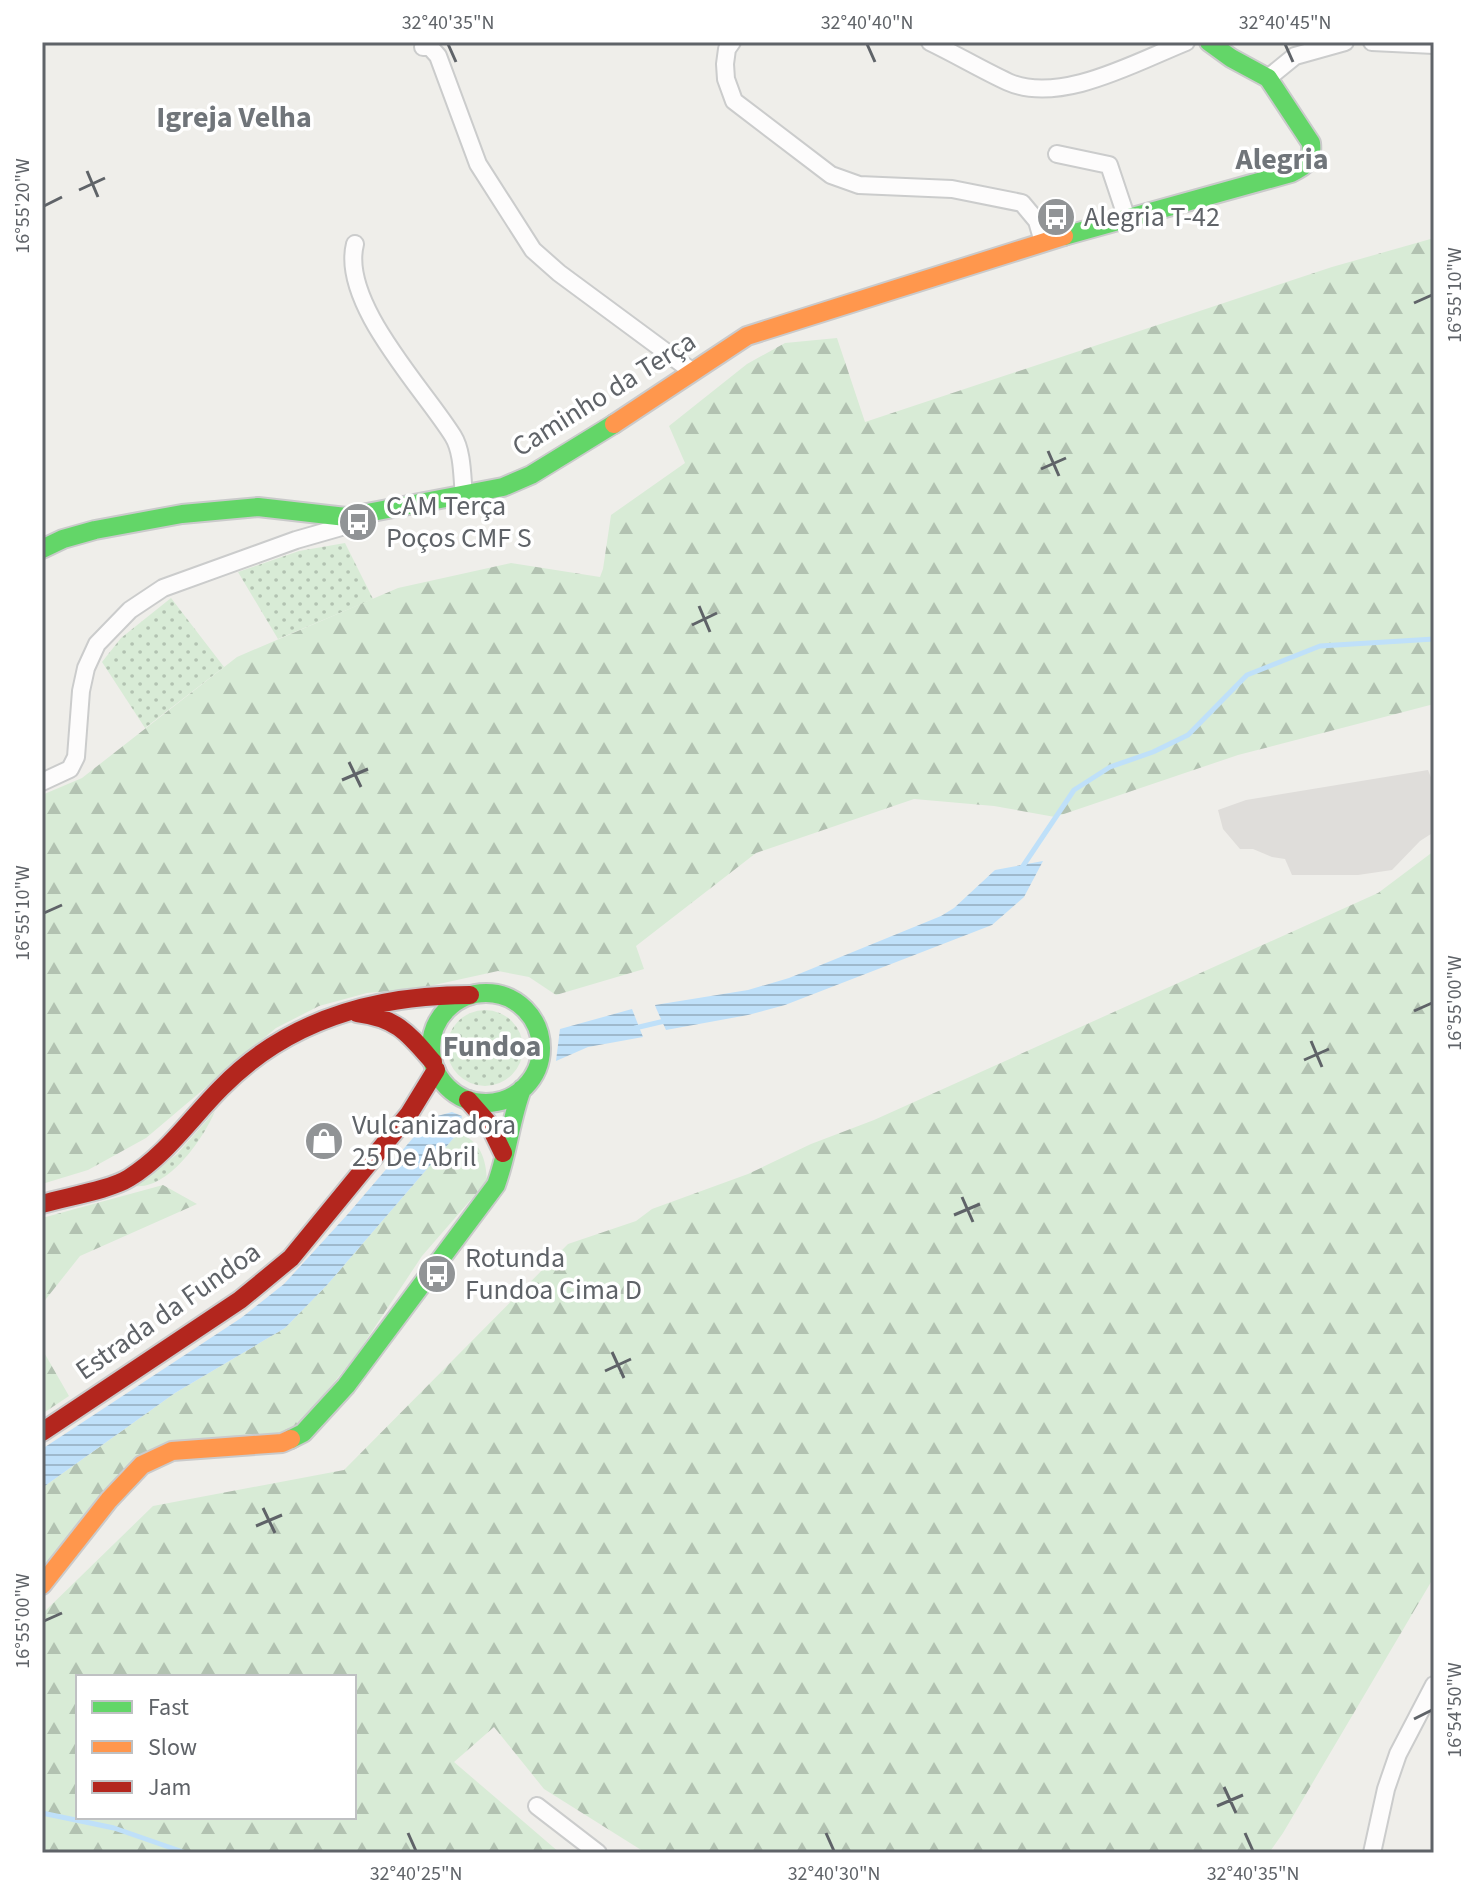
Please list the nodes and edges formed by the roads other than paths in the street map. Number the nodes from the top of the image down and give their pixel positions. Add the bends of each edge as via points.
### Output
1 (732, 42) edge
2 (930, 42) edge
3 (1186, 42) edge
4 (1209, 42) edge
5 (1345, 42) edge
6 (1372, 42) edge
7 (1434, 45) edge
8 (423, 47) dead end
9 (1268, 78) junction
10 (1057, 154) dead end
11 (1127, 219) junction
12 (1043, 242) junction
13 (355, 244) dead end
14 (693, 372) junction
15 (464, 496) junction
16 (346, 517) junction
17 (42, 549) edge
18 (42, 782) edge
19 (470, 995) junction
20 (341, 1011) junction
21 (434, 1066) junction
22 (522, 1089) junction
23 (468, 1100) junction
24 (409, 1114) junction
25 (504, 1154) junction
26 (42, 1204) edge
27 (42, 1432) edge
28 (42, 1585) edge
29 (1434, 1685) edge
30 (537, 1806) dead end
31 (598, 1853) edge
32 (1372, 1853) edge

1 - 12 street via 725,64 734,101 831,175 859,185 952,189 1022,203 1037,221
2 - 3 street via 1010,83 1038,90 1073,86
4 - 9 main road
5 - 9 street via 1295,56
6 - 7 street
8 - 14 street via 438,56 478,164 533,250
9 - 11 main road, Caminho da Terça via 1311,143 1313,155 1306,166
10 - 11 street via 1109,165
11 - 12 main road, Caminho da Terça
12 - 14 main road, Caminho da Terça via 747,336
13 - 15 street via 358,283 374,325 454,438
14 - 15 main road, Caminho da Terça via 531,475
15 - 16 main road, Caminho da Terça
16 - 17 main road, Caminho da Terça via 258,507 182,514 95,530
16 - 18 street via 345,526 163,588 130,610 97,644 86,668 76,757 70,769
19 - 20 main road via 435,994
19 - 21 main road via 451,1005 438,1021 432,1041
19 - 22 main road via 497,994 528,1013 538,1033 540,1056
20 - 21 main road via 391,1019
20 - 26 main road via 274,1042 137,1173
21 - 23 main road via 443,1083
21 - 24 main road, Estrada da Fundoa
22 - 23 main road via 502,1100
22 - 25 main road
23 - 24 main road
23 - 25 main road via 489,1122
24 - 27 main road, Estrada da Fundoa via 291,1258 240,1300
25 - 28 main road via 496,1185 346,1386 303,1433 282,1443 172,1451 142,1465
29 - 32 street via 1398,1754
30 - 31 street

